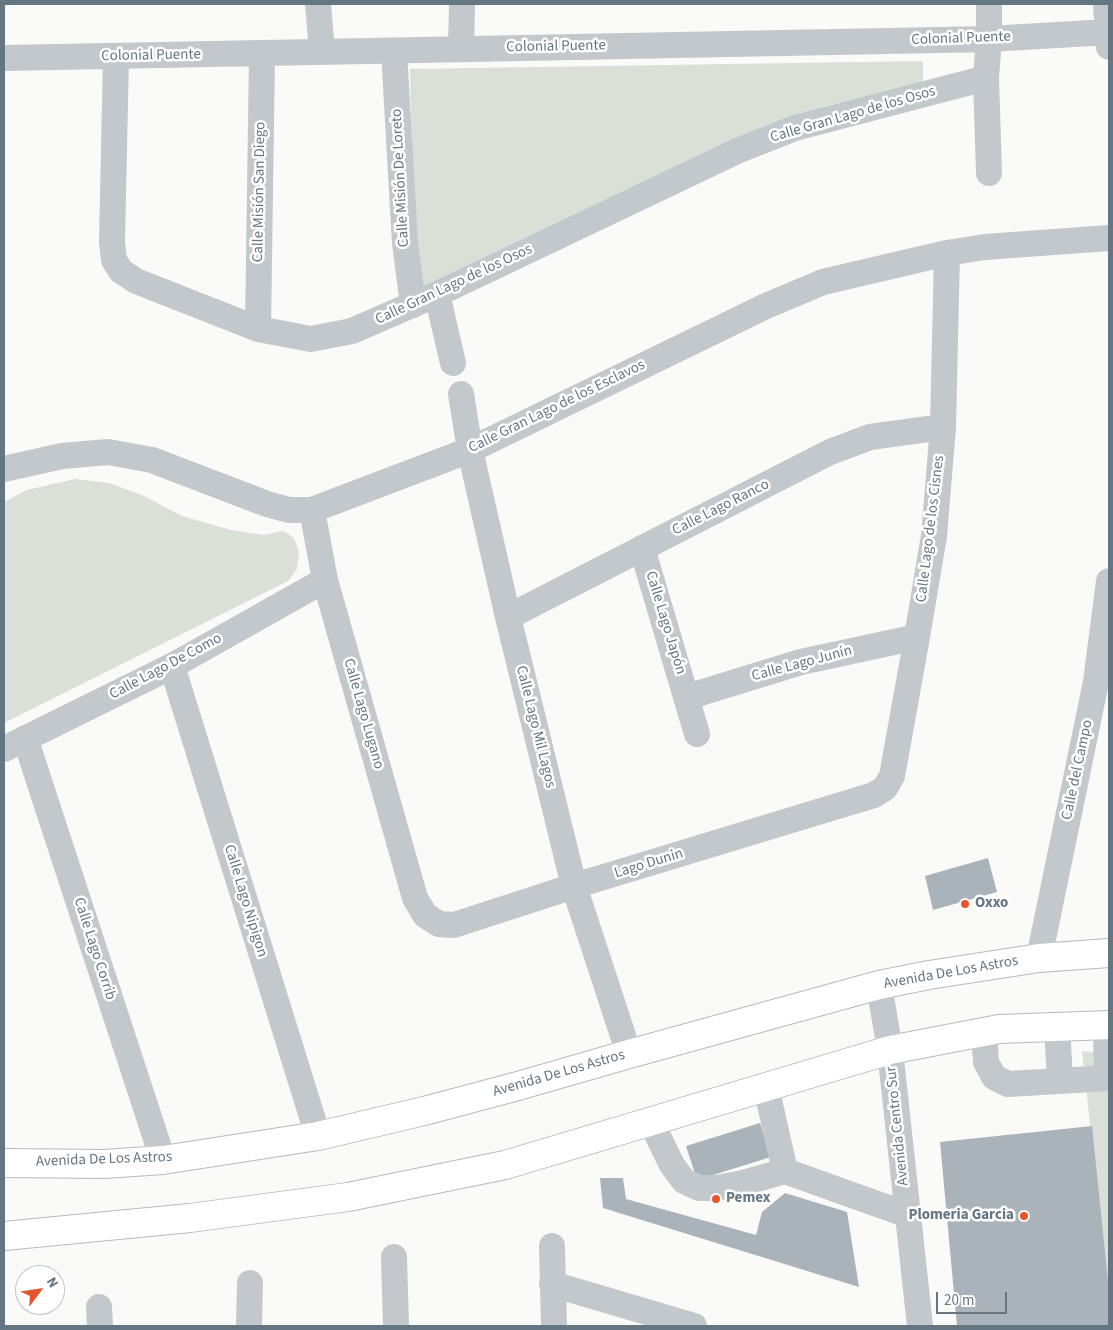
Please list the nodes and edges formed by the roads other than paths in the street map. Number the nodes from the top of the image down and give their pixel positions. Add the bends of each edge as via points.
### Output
1 (318, 4) edge
2 (462, 4) edge
3 (989, 4) edge
4 (1106, 4) edge
5 (989, 39) junction
6 (1108, 39) edge
7 (461, 49) junction
8 (394, 51) junction
9 (322, 52) junction
10 (262, 54) junction
11 (116, 57) junction
12 (4, 58) edge
13 (986, 78) junction
14 (989, 173) dead end
15 (1109, 238) edge
16 (947, 253) junction
17 (437, 294) junction
18 (413, 305) junction
19 (258, 329) junction
20 (453, 363) dead end
21 (461, 394) dead end
22 (942, 427) junction
23 (470, 450) junction
24 (4, 469) edge
25 (312, 510) junction
26 (642, 548) junction
27 (325, 580) junction
28 (1109, 581) edge
29 (508, 617) junction
30 (918, 637) junction
31 (172, 666) junction
32 (687, 697) junction
33 (697, 734) dead end
34 (14, 743) edge
35 (874, 794) joint
36 (574, 886) junction
37 (425, 915) joint
38 (1109, 953) edge
39 (1039, 958) junction
40 (879, 985) junction
41 (1108, 1025) edge
42 (1057, 1026) junction
43 (984, 1031) junction
44 (890, 1050) junction
45 (629, 1054) junction
46 (1108, 1078) edge
47 (1060, 1080) junction
48 (766, 1087) junction
49 (651, 1122) junction
50 (318, 1136) junction
51 (163, 1160) junction
52 (4, 1163) edge
53 (786, 1171) junction
54 (908, 1215) junction
55 (4, 1236) edge
56 (552, 1246) dead end
57 (394, 1257) dead end
58 (250, 1282) dead end
59 (552, 1284) junction
60 (250, 1326) edge
61 (396, 1326) edge
62 (554, 1326) edge
63 (694, 1326) edge
64 (920, 1326) edge

1 - 9 street
2 - 7 street
3 - 5 street
4 - 6 street
5 - 6 street, Colonial Puente
5 - 7 street, Colonial Puente
5 - 13 street
7 - 8 street, Colonial Puente
8 - 9 street, Colonial Puente
8 - 18 street, Calle Misión De Loreto via 405,251
9 - 10 street, Colonial Puente
10 - 11 street, Colonial Puente
10 - 19 street, Calle Misión San Diego
11 - 12 street, Colonial Puente
11 - 19 street, Calle Gran Lago de los Osos via 114,260 121,271 136,282
13 - 14 street
13 - 17 street, Calle Gran Lago de los Osos via 795,128 736,151
15 - 16 street, Calle Gran Lago de los Esclavos
16 - 22 street, Calle Lago de los Cisnes
16 - 23 street, Calle Gran Lago de los Esclavos via 823,282 774,302
17 - 18 street, Calle Gran Lago de los Osos
17 - 20 street
18 - 19 street, Calle Gran Lago de los Osos via 352,331 311,339
21 - 23 street, Calle Lago Mil Lagos
22 - 26 street, Calle Lago Ranco via 870,437 830,452
22 - 30 street, Calle Lago de los Cisnes via 934,536
23 - 25 street, Calle Gran Lago de los Esclavos
23 - 29 street, Calle Lago Mil Lagos
24 - 25 street, Calle Gran Lago de los Esclavos via 62,456 108,452 152,460 267,504 289,510
25 - 27 street, Calle Lago Lugano
26 - 29 street, Calle Lago Ranco
26 - 32 street, Calle Lago Japón
27 - 31 street, Calle Lago De Como
27 - 37 street, Calle Lago Lugano via 415,898
28 - 39 street, Calle del Campo via 1096,682
29 - 36 street, Calle Lago Mil Lagos
30 - 32 street, Calle Lago Junín via 801,662
30 - 35 street, Calle Lago de los Cisnes via 892,776 885,788
31 - 34 street, Calle Lago De Como
31 - 50 street, Calle Lago Nipigon
32 - 33 street, Calle Lago Japón
34 - 51 street, Calle Lago Corrib
35 - 36 street, Lago Dunin
36 - 37 street, Lago Dunin via 454,925 439,924
36 - 45 street, Calle Lago Mil Lagos
38 - 39 main road, Avenida De Los Astros
39 - 40 main road, Avenida De Los Astros
40 - 44 street, Avenida Centro Sur
40 - 45 main road, Avenida De Los Astros
41 - 42 main road
41 - 46 street
42 - 43 main road
42 - 47 street
43 - 44 main road
43 - 47 street via 986,1062 994,1077 1008,1084
44 - 48 main road
44 - 54 street, Avenida Centro Sur
45 - 50 main road, Avenida De Los Astros via 424,1111
46 - 47 street
48 - 49 main road
48 - 53 street
49 - 53 street via 672,1165 684,1181 698,1188 743,1183
49 - 55 main road via 505,1165 348,1197 190,1218
50 - 51 main road, Avenida De Los Astros
51 - 52 main road, Avenida De Los Astros via 104,1164
53 - 54 street
54 - 64 street, Avenida Centro Sur
56 - 59 street
57 - 61 street
58 - 60 street
59 - 62 street
59 - 63 street

